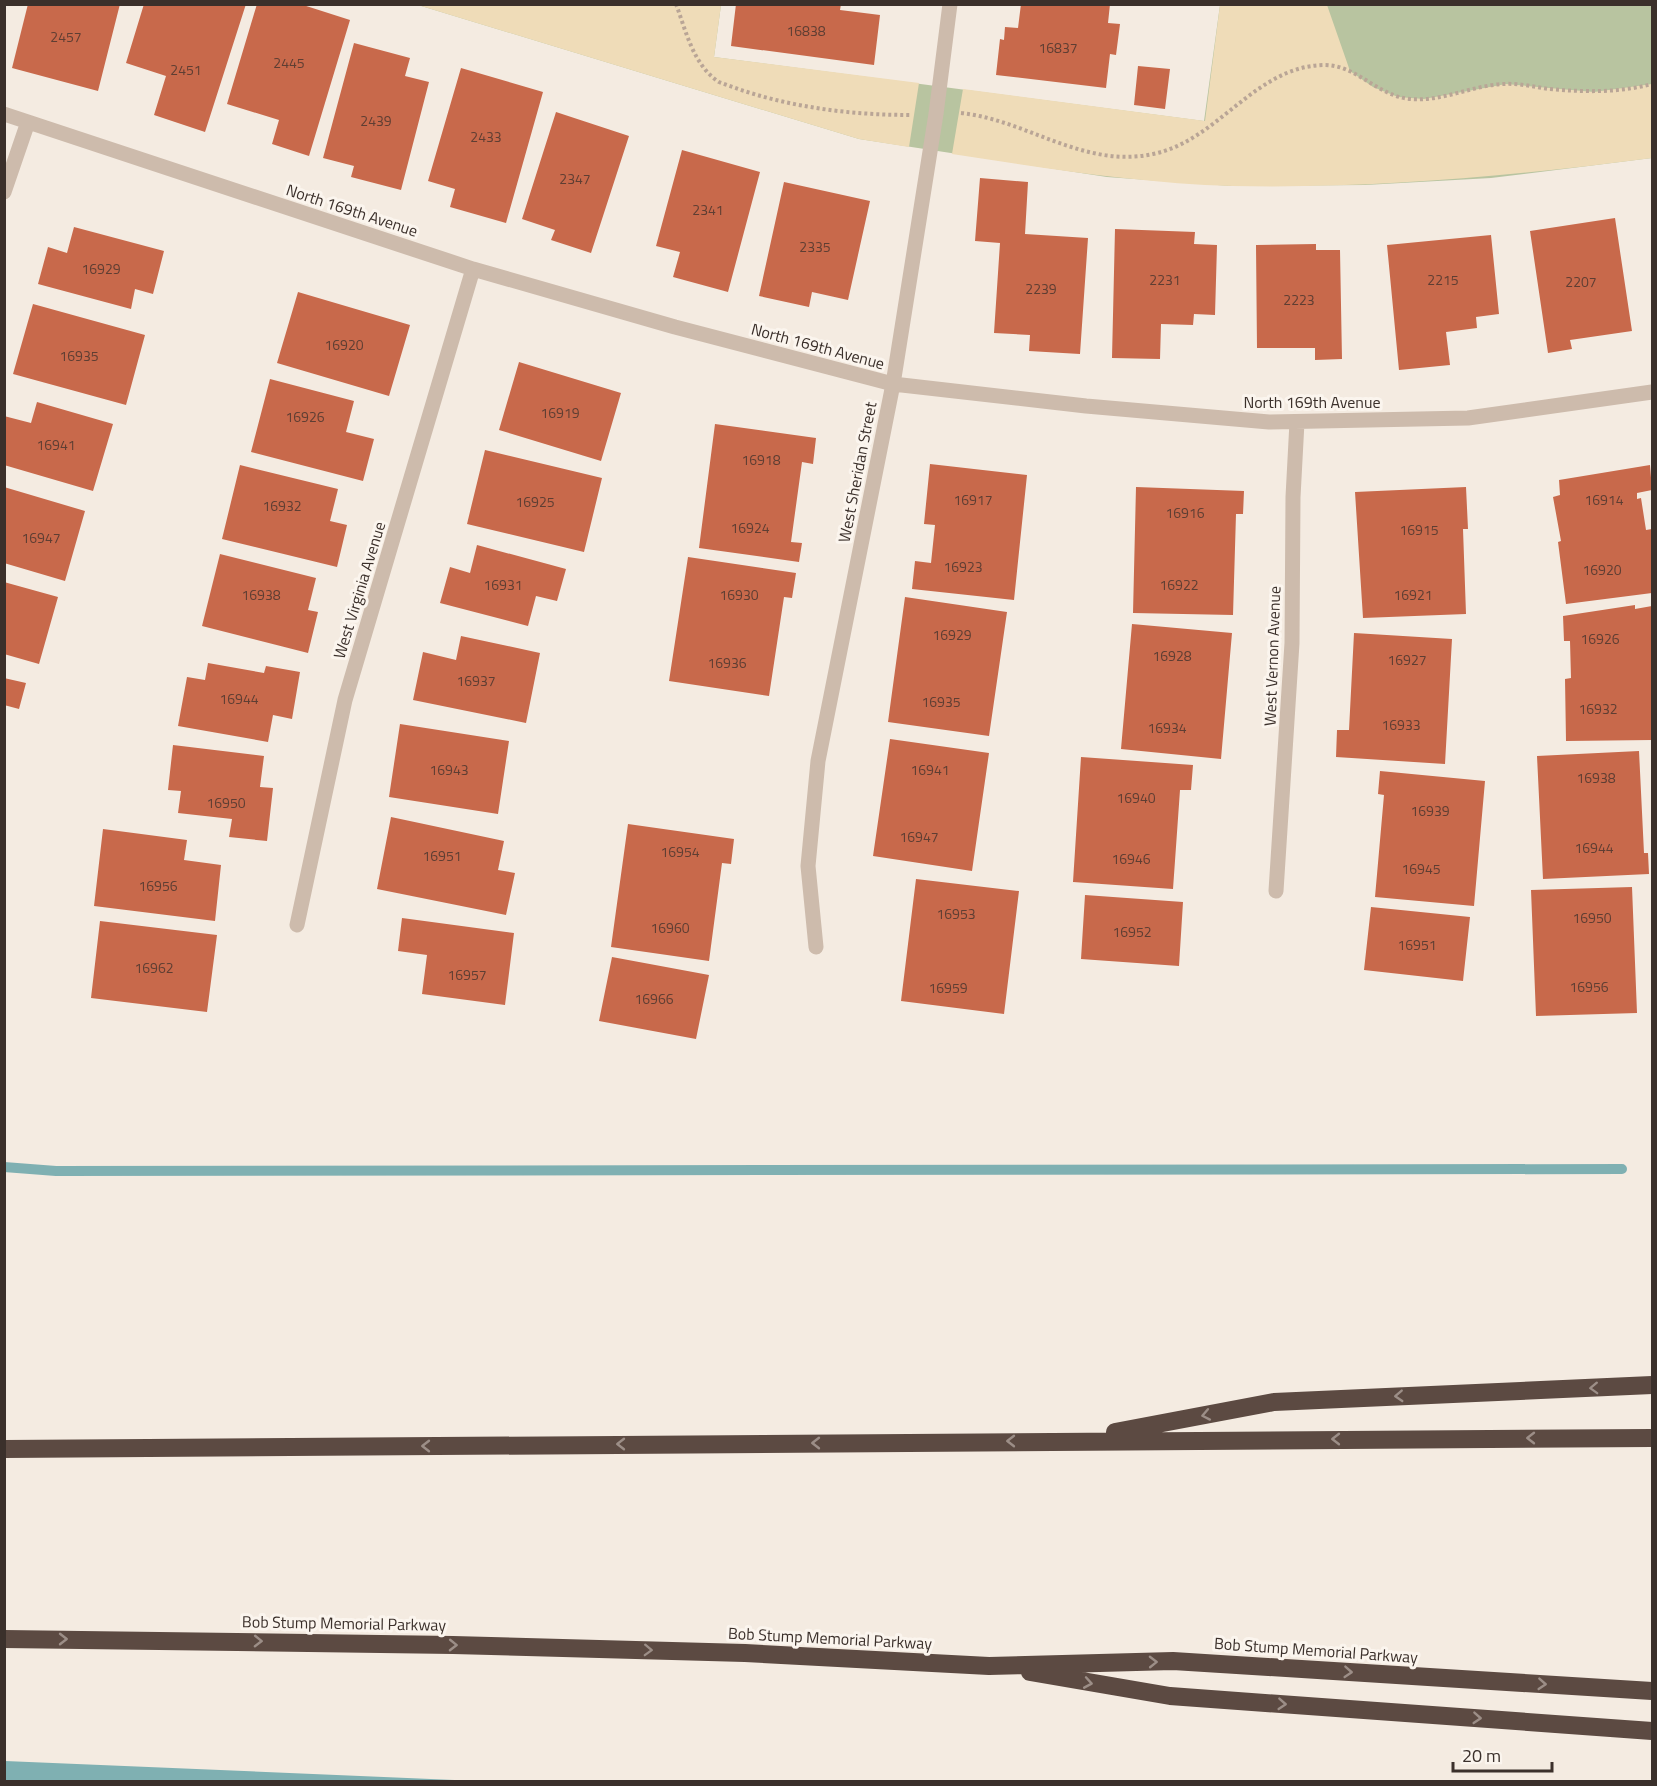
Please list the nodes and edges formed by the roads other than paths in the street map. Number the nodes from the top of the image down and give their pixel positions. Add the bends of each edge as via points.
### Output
1 (950, 4) edge
2 (4, 114) edge
3 (28, 122) junction
4 (4, 192) edge
5 (473, 269) junction
6 (893, 384) junction
7 (1653, 392) edge
8 (1297, 422) junction
9 (1276, 891) dead end
10 (297, 926) dead end
11 (816, 947) dead end
12 (1653, 1385) edge
13 (1653, 1438) edge
14 (1069, 1441) junction
15 (4, 1449) edge
16 (4, 1639) edge
17 (989, 1666) junction
18 (1653, 1691) edge
19 (1653, 1731) edge

1 - 6 street, West Sheridan Street
2 - 3 street, North 169th Avenue
3 - 4 street
3 - 5 street, North 169th Avenue
5 - 6 street, North 169th Avenue
5 - 10 street, West Virginia Avenue via 345,700
6 - 8 street, North 169th Avenue via 1086,406
6 - 11 street, West Sheridan Street via 818,761 808,866
7 - 8 street, North 169th Avenue via 1468,418
8 - 9 street, West Vernon Avenue via 1292,643
12 -> 14 highway via 1274,1402
13 -> 14 highway
14 -> 15 highway
16 -> 17 highway, Bob Stump Memorial Parkway via 477,1645
17 -> 18 highway, Bob Stump Memorial Parkway via 1173,1661
17 -> 19 highway via 1170,1696

